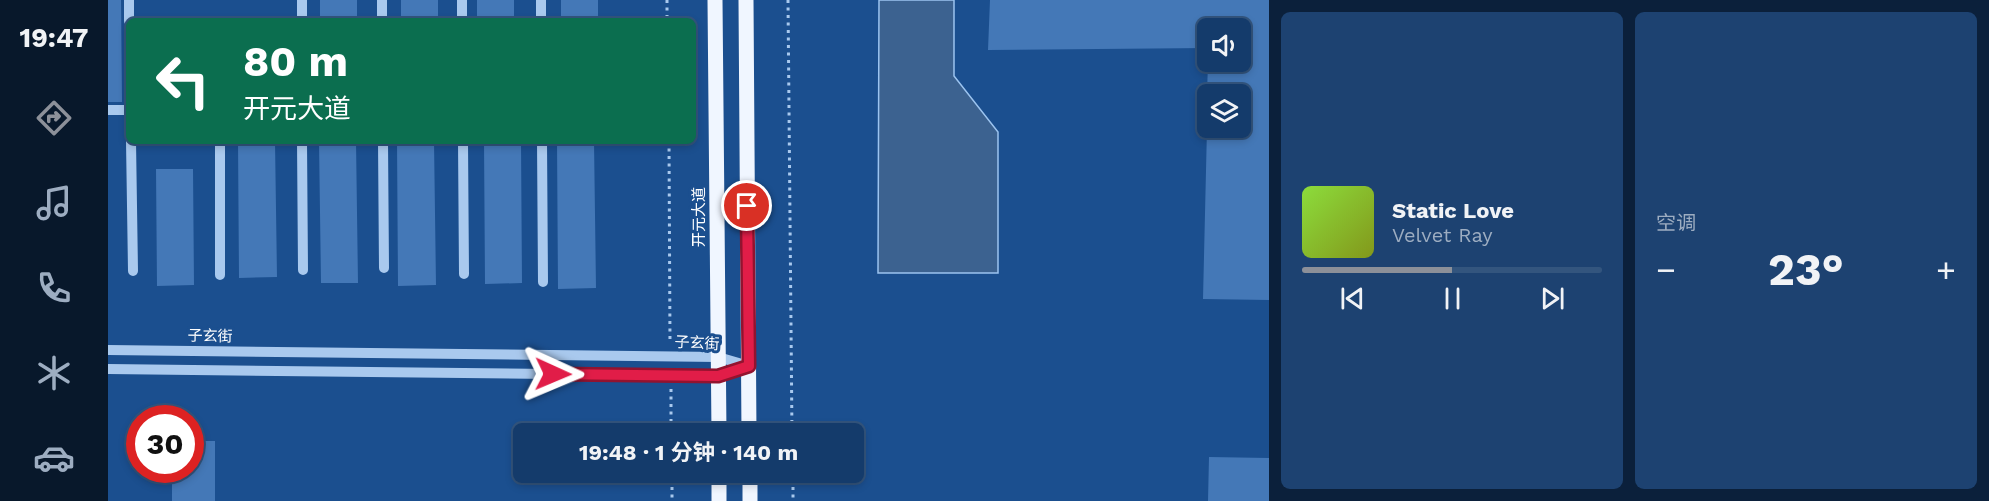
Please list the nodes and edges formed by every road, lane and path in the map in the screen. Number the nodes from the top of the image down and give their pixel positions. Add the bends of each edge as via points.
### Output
1 (129, 0) edge
2 (302, 0) edge
3 (382, 0) edge
4 (462, 0) edge
5 (541, 0) edge
6 (667, 0) edge
7 (715, 0) edge
8 (746, 0) edge
9 (788, 0) edge
10 (129, 18) edge
11 (302, 18) edge
12 (382, 18) edge
13 (462, 18) edge
14 (541, 18) edge
15 (668, 18) edge
16 (108, 110) edge
17 (126, 110) edge
18 (131, 144) edge
19 (220, 144) edge
20 (303, 144) edge
21 (383, 144) edge
22 (464, 144) edge
23 (542, 144) edge
24 (669, 144) edge
25 (384, 268) dead end
26 (303, 270) dead end
27 (133, 271) dead end
28 (464, 274) dead end
29 (220, 275) dead end
30 (543, 282) dead end
31 (108, 350) edge
32 (670, 356) junction
33 (718, 357) junction
34 (749, 366) junction
35 (108, 369) edge
36 (671, 375) junction
37 (718, 376) junction
38 (671, 423) edge
39 (719, 423) edge
40 (749, 423) edge
41 (792, 423) edge
42 (672, 483) edge
43 (719, 483) edge
44 (750, 483) edge
45 (793, 483) edge
46 (672, 501) edge
47 (719, 501) edge
48 (750, 501) edge
49 (793, 501) edge

1 - 10 street
2 - 11 street
3 - 12 street
4 - 13 street
5 - 14 street
6 - 15 path
7 - 33 main road, 开元大道
8 - 34 main road
9 - 41 path
16 - 17 street
18 - 27 street
19 - 29 street
20 - 26 street
21 - 25 street
22 - 28 street
23 - 30 street
24 - 32 path
31 - 32 street, 子玄街
32 - 33 street, 子玄街
33 - 34 street, 子玄街
33 - 37 main road, 开元大道
34 - 37 street, 子玄街
34 - 40 main road
35 - 36 street, 子玄街
36 - 37 street, 子玄街
36 - 38 path
37 - 39 main road, 开元大道
42 - 46 path
43 - 47 main road
44 - 48 main road
45 - 49 path

